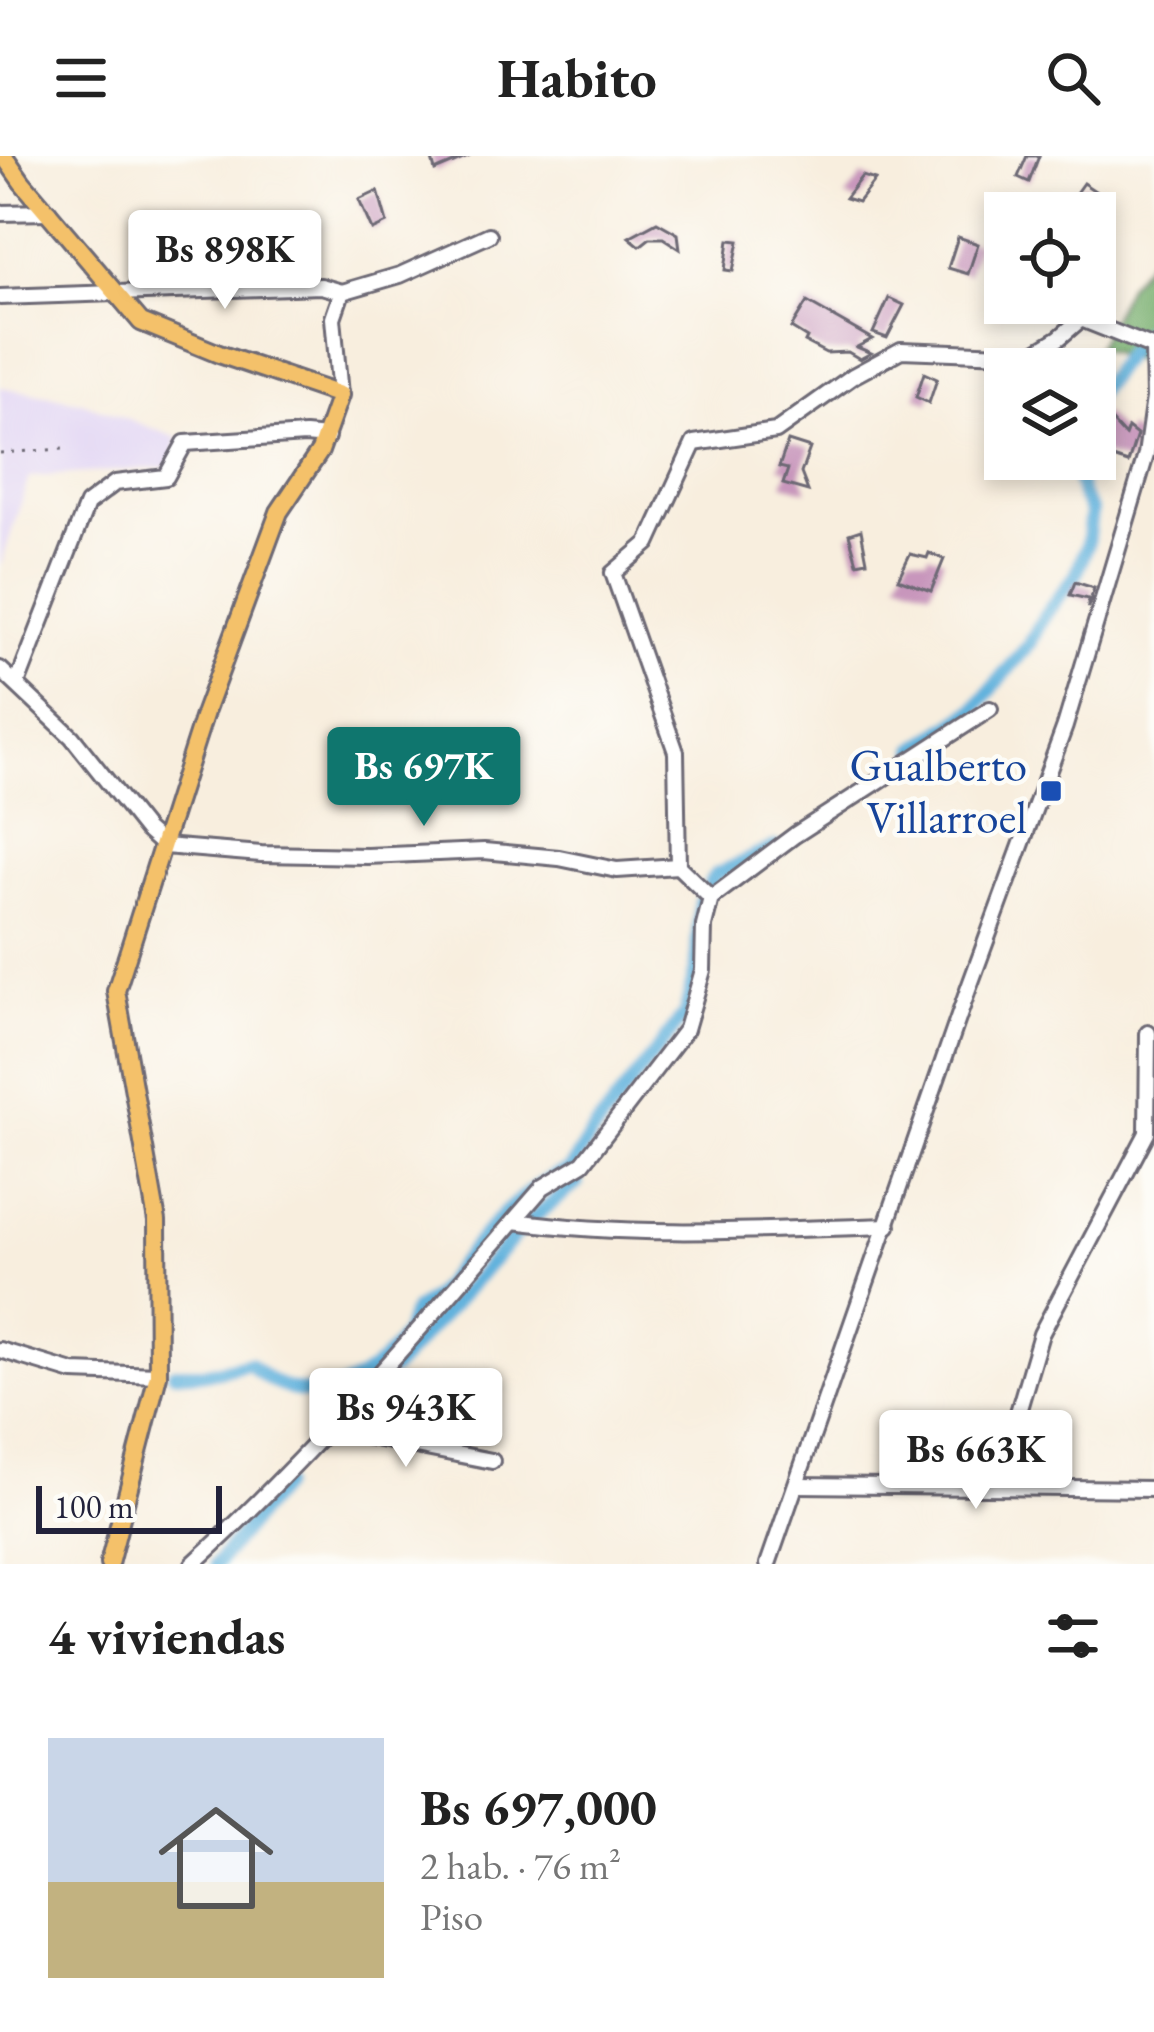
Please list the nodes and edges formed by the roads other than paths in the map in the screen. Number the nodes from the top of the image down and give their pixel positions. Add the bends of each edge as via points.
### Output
1 (4, 156) edge
2 (49, 212) junction
3 (0, 213) edge
4 (489, 235) dead end
5 (113, 292) junction
6 (342, 292) junction
7 (0, 297) edge
8 (1153, 348) edge
9 (340, 394) junction
10 (326, 437) junction
11 (0, 669) edge
12 (17, 684) junction
13 (990, 709) dead end
14 (164, 846) junction
15 (678, 866) junction
16 (711, 898) junction
17 (1148, 1033) dead end
18 (514, 1221) junction
19 (888, 1226) junction
20 (0, 1350) edge
21 (158, 1375) junction
22 (329, 1429) junction
23 (492, 1460) dead end
24 (798, 1485) junction
25 (996, 1487) junction
26 (1154, 1489) edge
27 (109, 1564) edge
28 (193, 1564) edge
29 (768, 1564) edge

1 - 2 main road
2 - 3 street
2 - 5 main road
4 - 6 street
5 - 6 street
5 - 7 street
5 - 9 main road via 141,322
6 - 9 street via 333,318
8 - 15 street via 1081,319 1031,355 901,350 776,430 694,443 648,543 613,573 676,752
8 - 19 street via 1146,455 1120,549
9 - 10 main road
10 - 12 street via 185,442 166,477 116,483 87,503
10 - 14 main road via 279,512
11 - 12 street
12 - 14 street
13 - 16 street
14 - 15 street via 368,856 484,851 617,870
14 - 21 main road via 116,991 157,1221
15 - 16 street
16 - 18 street via 686,1029 583,1163 543,1187
17 - 25 street via 1147,1133 1041,1334
18 - 19 street via 691,1232
18 - 22 street
19 - 24 street
20 - 21 street via 74,1372
21 - 27 main road
22 - 23 street
22 - 28 street
24 - 25 street
24 - 29 street
25 - 26 street

